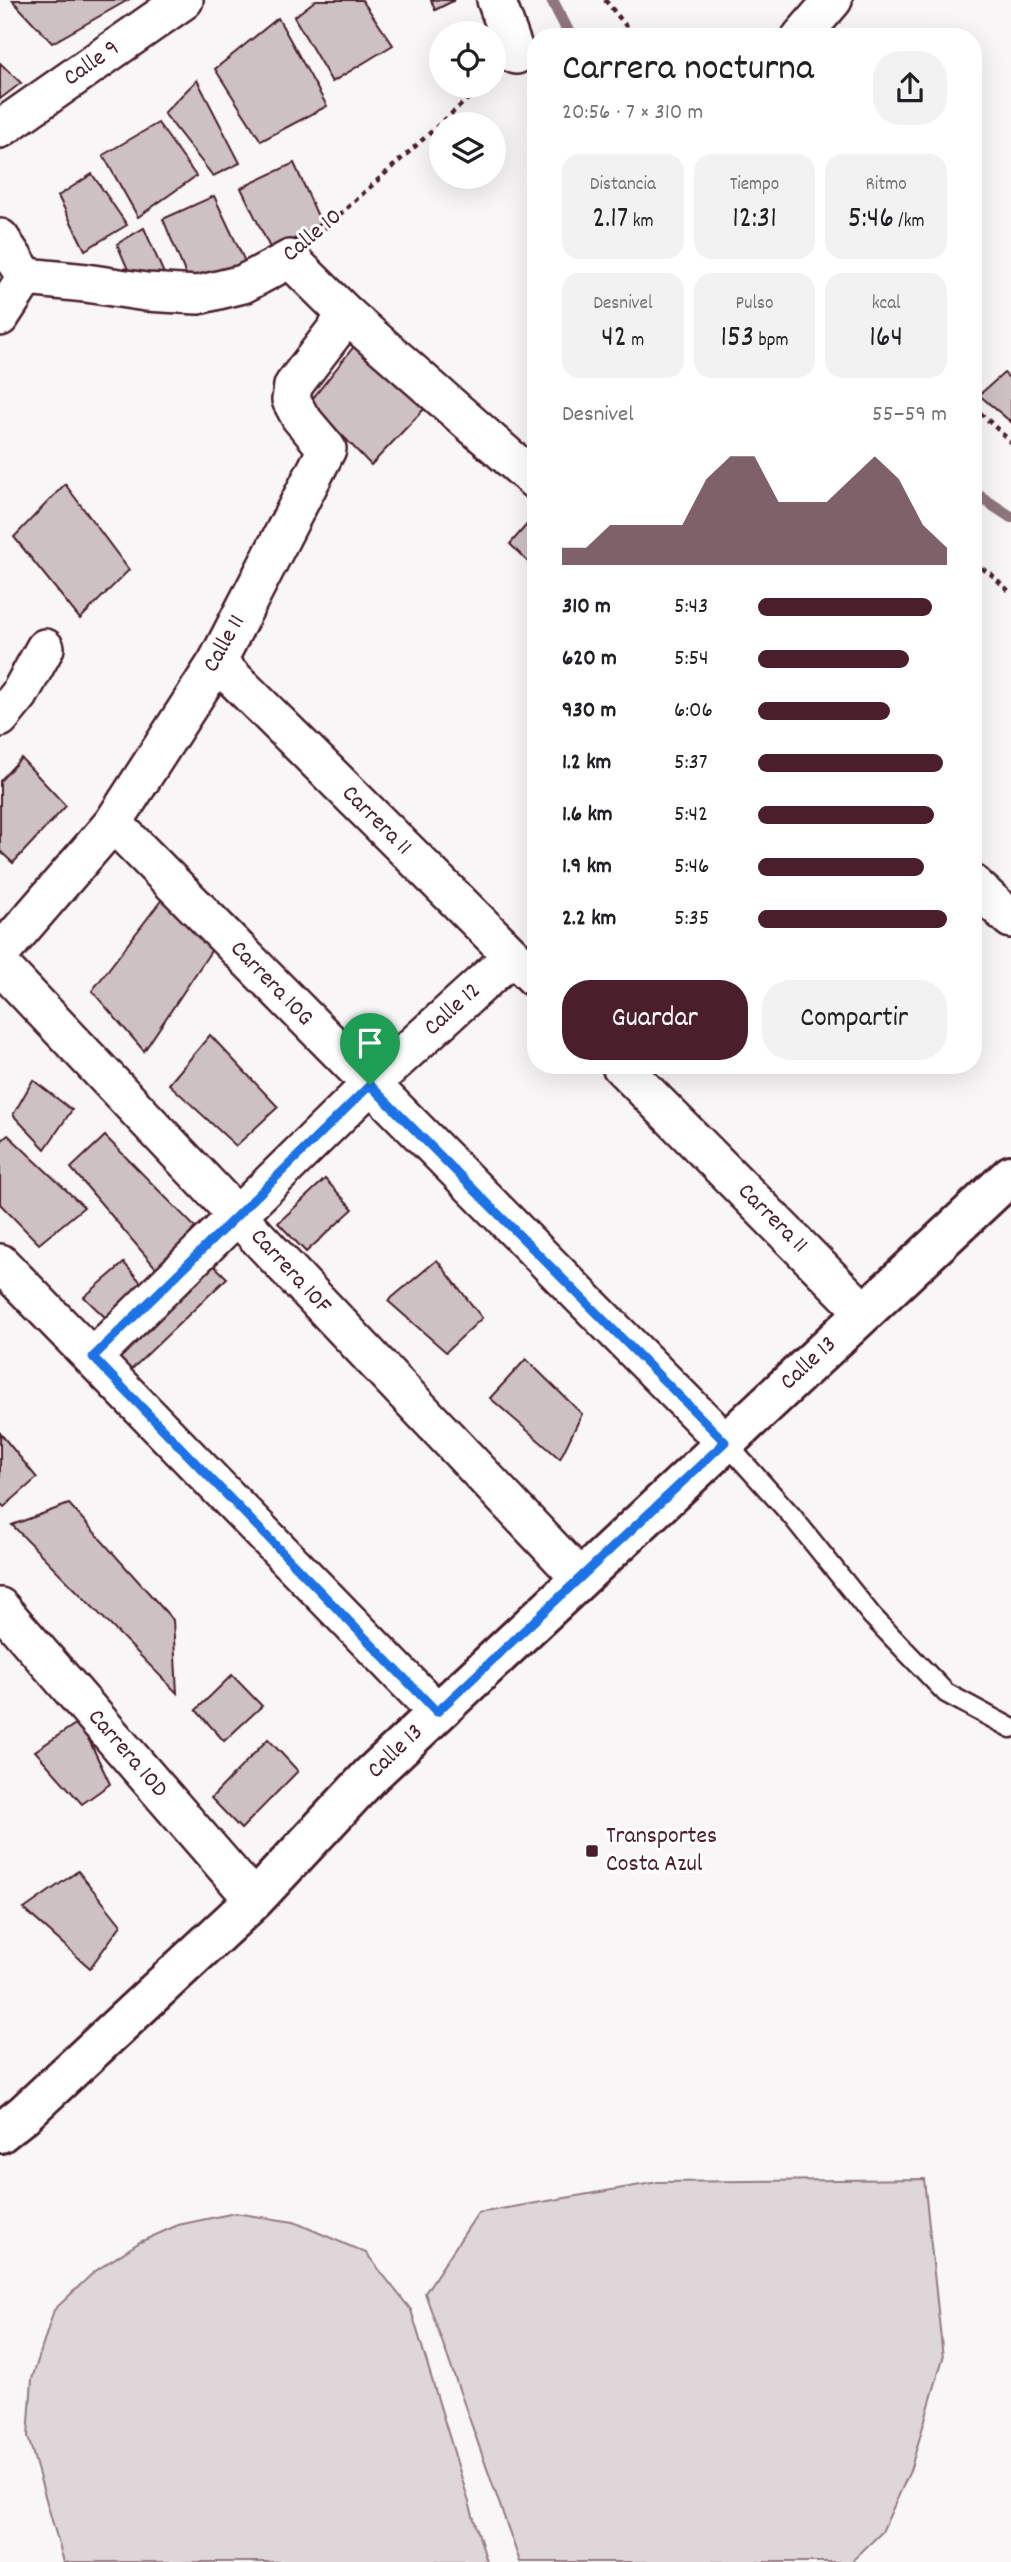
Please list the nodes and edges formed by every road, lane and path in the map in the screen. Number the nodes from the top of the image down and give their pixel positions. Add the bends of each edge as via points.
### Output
1 (184, 0) edge
2 (496, 0) edge
3 (605, 0) edge
4 (833, 0) edge
5 (628, 28) edge
6 (809, 28) edge
7 (516, 55) dead end
8 (469, 98) edge
9 (0, 129) edge
10 (0, 238) edge
11 (290, 259) junction
12 (26, 277) junction
13 (347, 315) junction
14 (0, 317) edge
15 (982, 415) edge
16 (1011, 442) edge
17 (527, 473) edge
18 (982, 568) edge
19 (1011, 593) edge
20 (45, 648) dead end
21 (217, 662) junction
22 (0, 718) edge
23 (113, 823) junction
24 (982, 892) edge
25 (1011, 919) edge
26 (0, 954) edge
27 (0, 965) edge
28 (524, 968) edge
29 (629, 1074) edge
30 (370, 1085) junction
31 (1011, 1175) edge
32 (236, 1216) junction
33 (0, 1263) edge
34 (864, 1312) junction
35 (93, 1357) junction
36 (725, 1442) junction
37 (580, 1578) junction
38 (0, 1608) edge
39 (437, 1712) junction
40 (1011, 1728) edge
41 (254, 1900) junction
42 (0, 2133) edge

1 - 9 street, Calle 9
2 - 7 street
3 - 5 path
4 - 6 street
8 - 11 path, Calle 10
10 - 12 street
11 - 12 street, Calle 10 via 243,284 198,295
11 - 13 street
12 - 14 street
13 - 17 street
13 - 21 street, Calle 11 via 293,386 291,400 300,417 327,449
15 - 16 path
18 - 19 path
20 - 22 street via 19,695
21 - 23 street, Calle 11
21 - 28 street, Carrera 11
23 - 26 street, Calle 11
23 - 30 street, Carrera 10G
24 - 25 street
27 - 32 street, Carrera 10F
28 - 30 street, Calle 12
29 - 34 street, Carrera 11
30 - 32 street, Calle 12
30 - 36 street, Carrera 10G
31 - 34 street, Calle 13
32 - 35 street, Calle 12
32 - 37 street, Carrera 10F
33 - 35 street
34 - 36 street, Calle 13
35 - 39 street
36 - 37 street, Calle 13
36 - 40 lane via 872,1616 946,1693
37 - 39 street, Calle 13
38 - 41 street, Carrera 10D
39 - 41 street, Calle 13
41 - 42 street, Calle 13

